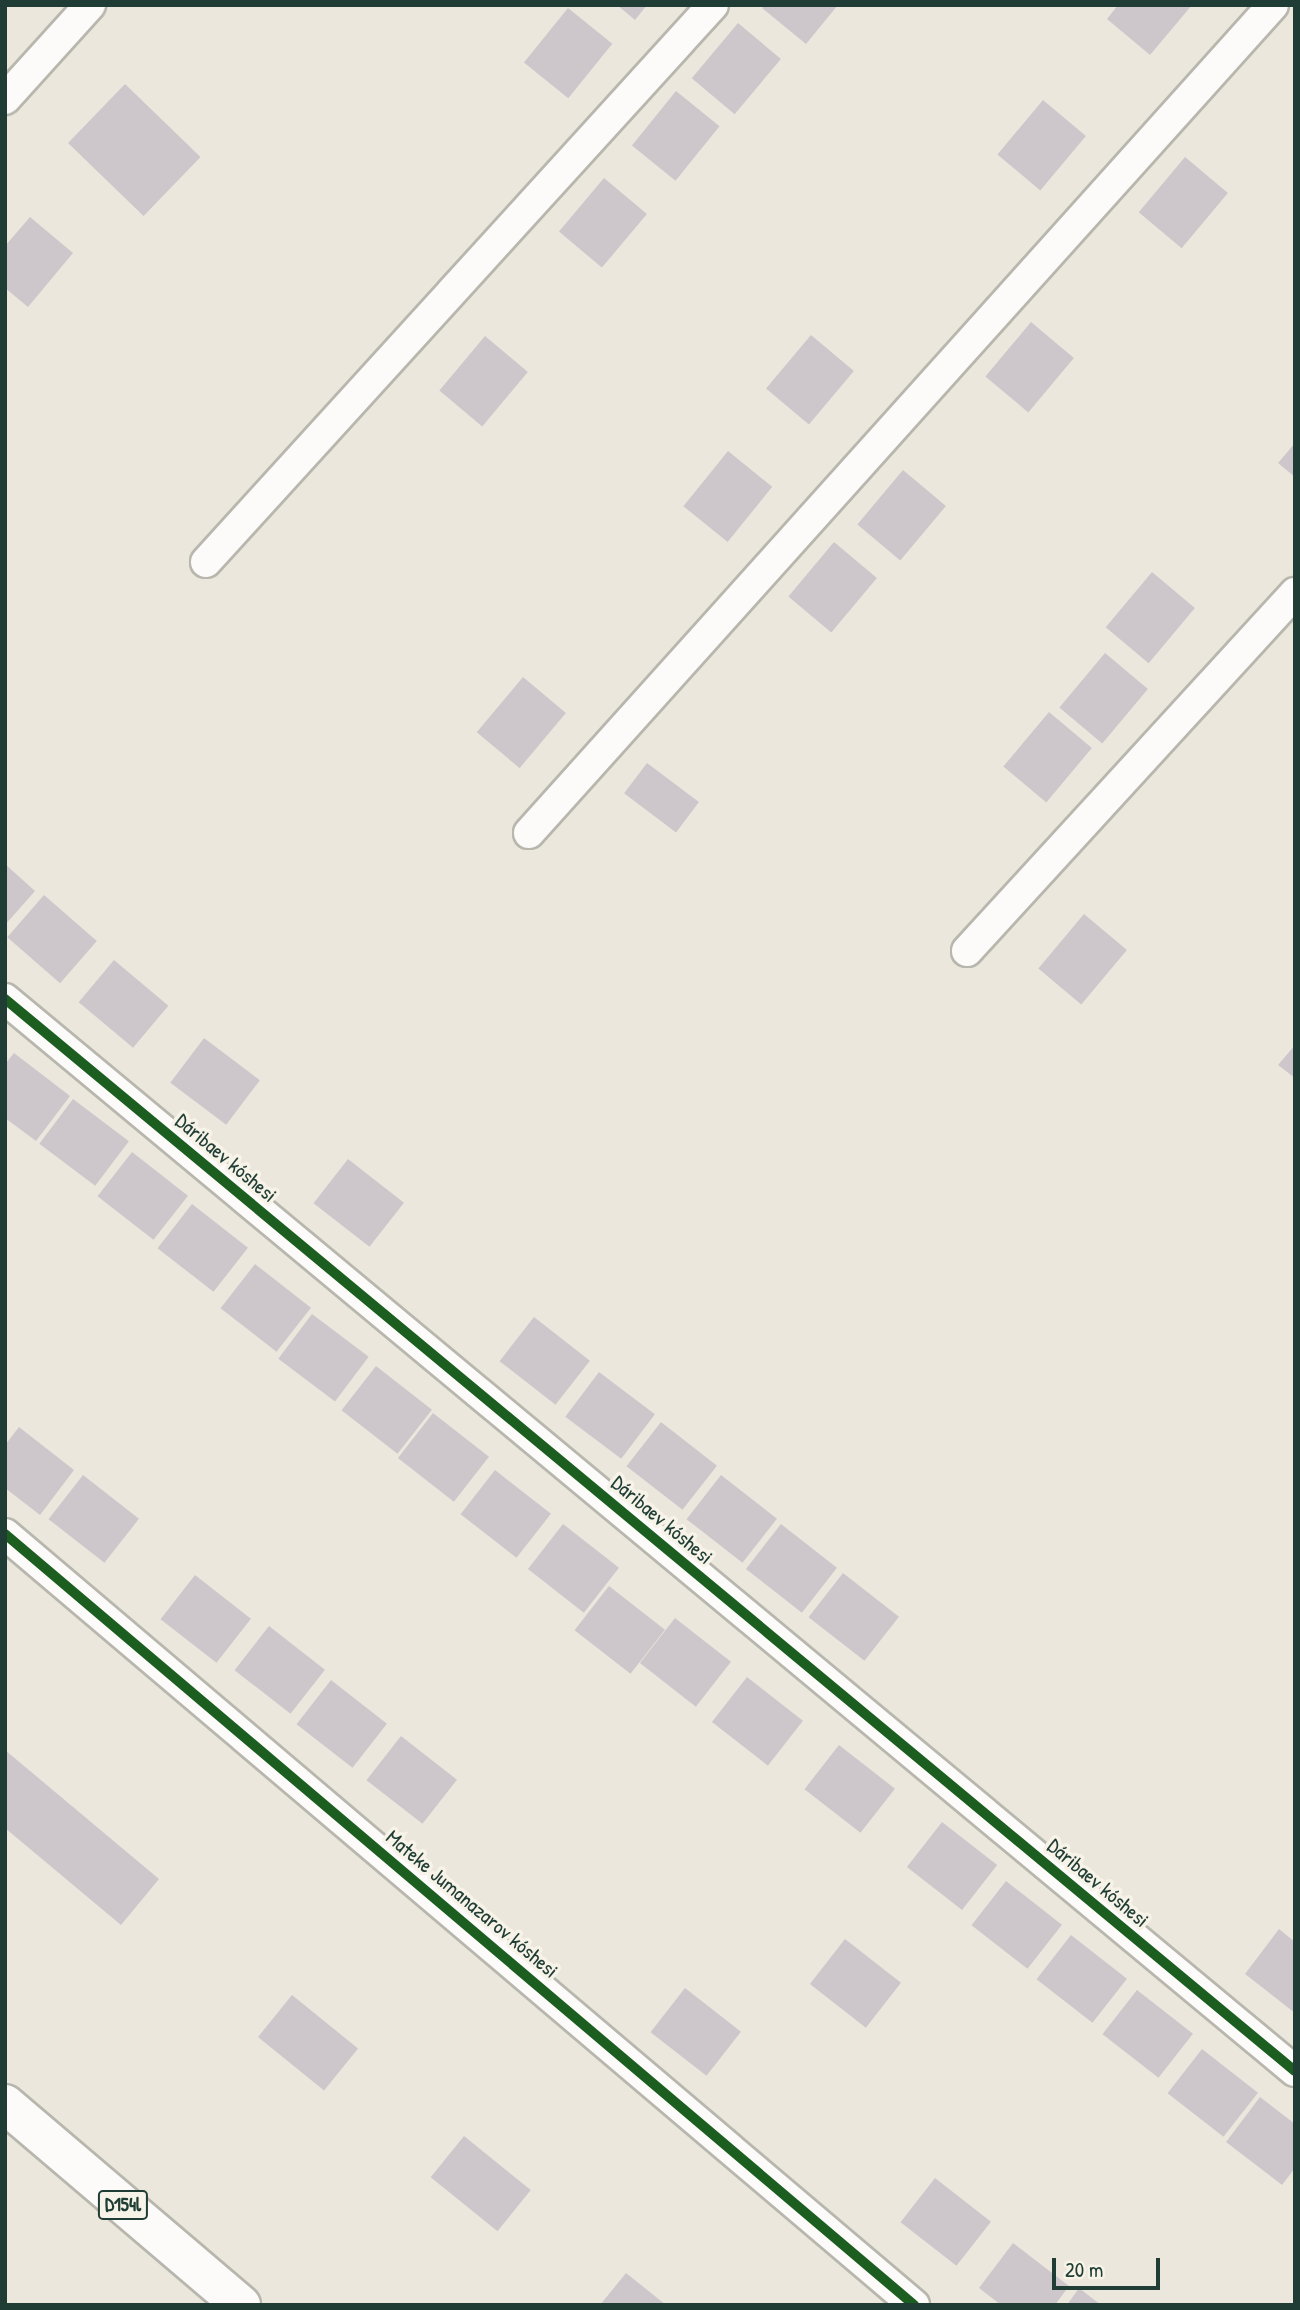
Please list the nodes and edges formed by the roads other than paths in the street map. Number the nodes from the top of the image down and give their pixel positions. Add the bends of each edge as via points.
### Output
1 (90, 5) edge
2 (713, 5) edge
3 (1273, 5) edge
4 (5, 99) edge
5 (206, 562) dead end
6 (1295, 593) edge
7 (529, 833) dead end
8 (967, 951) dead end
9 (5, 999) edge
10 (5, 1534) edge
11 (1295, 2071) edge
12 (5, 2104) edge
13 (241, 2305) edge
14 (914, 2305) edge

1 - 4 street
2 - 5 street
3 - 7 street
6 - 8 street
9 - 11 street, Dáribaev kóshesi
10 - 14 street, Mateke Jumanazarov kóshesi
12 - 13 main road, D154l

